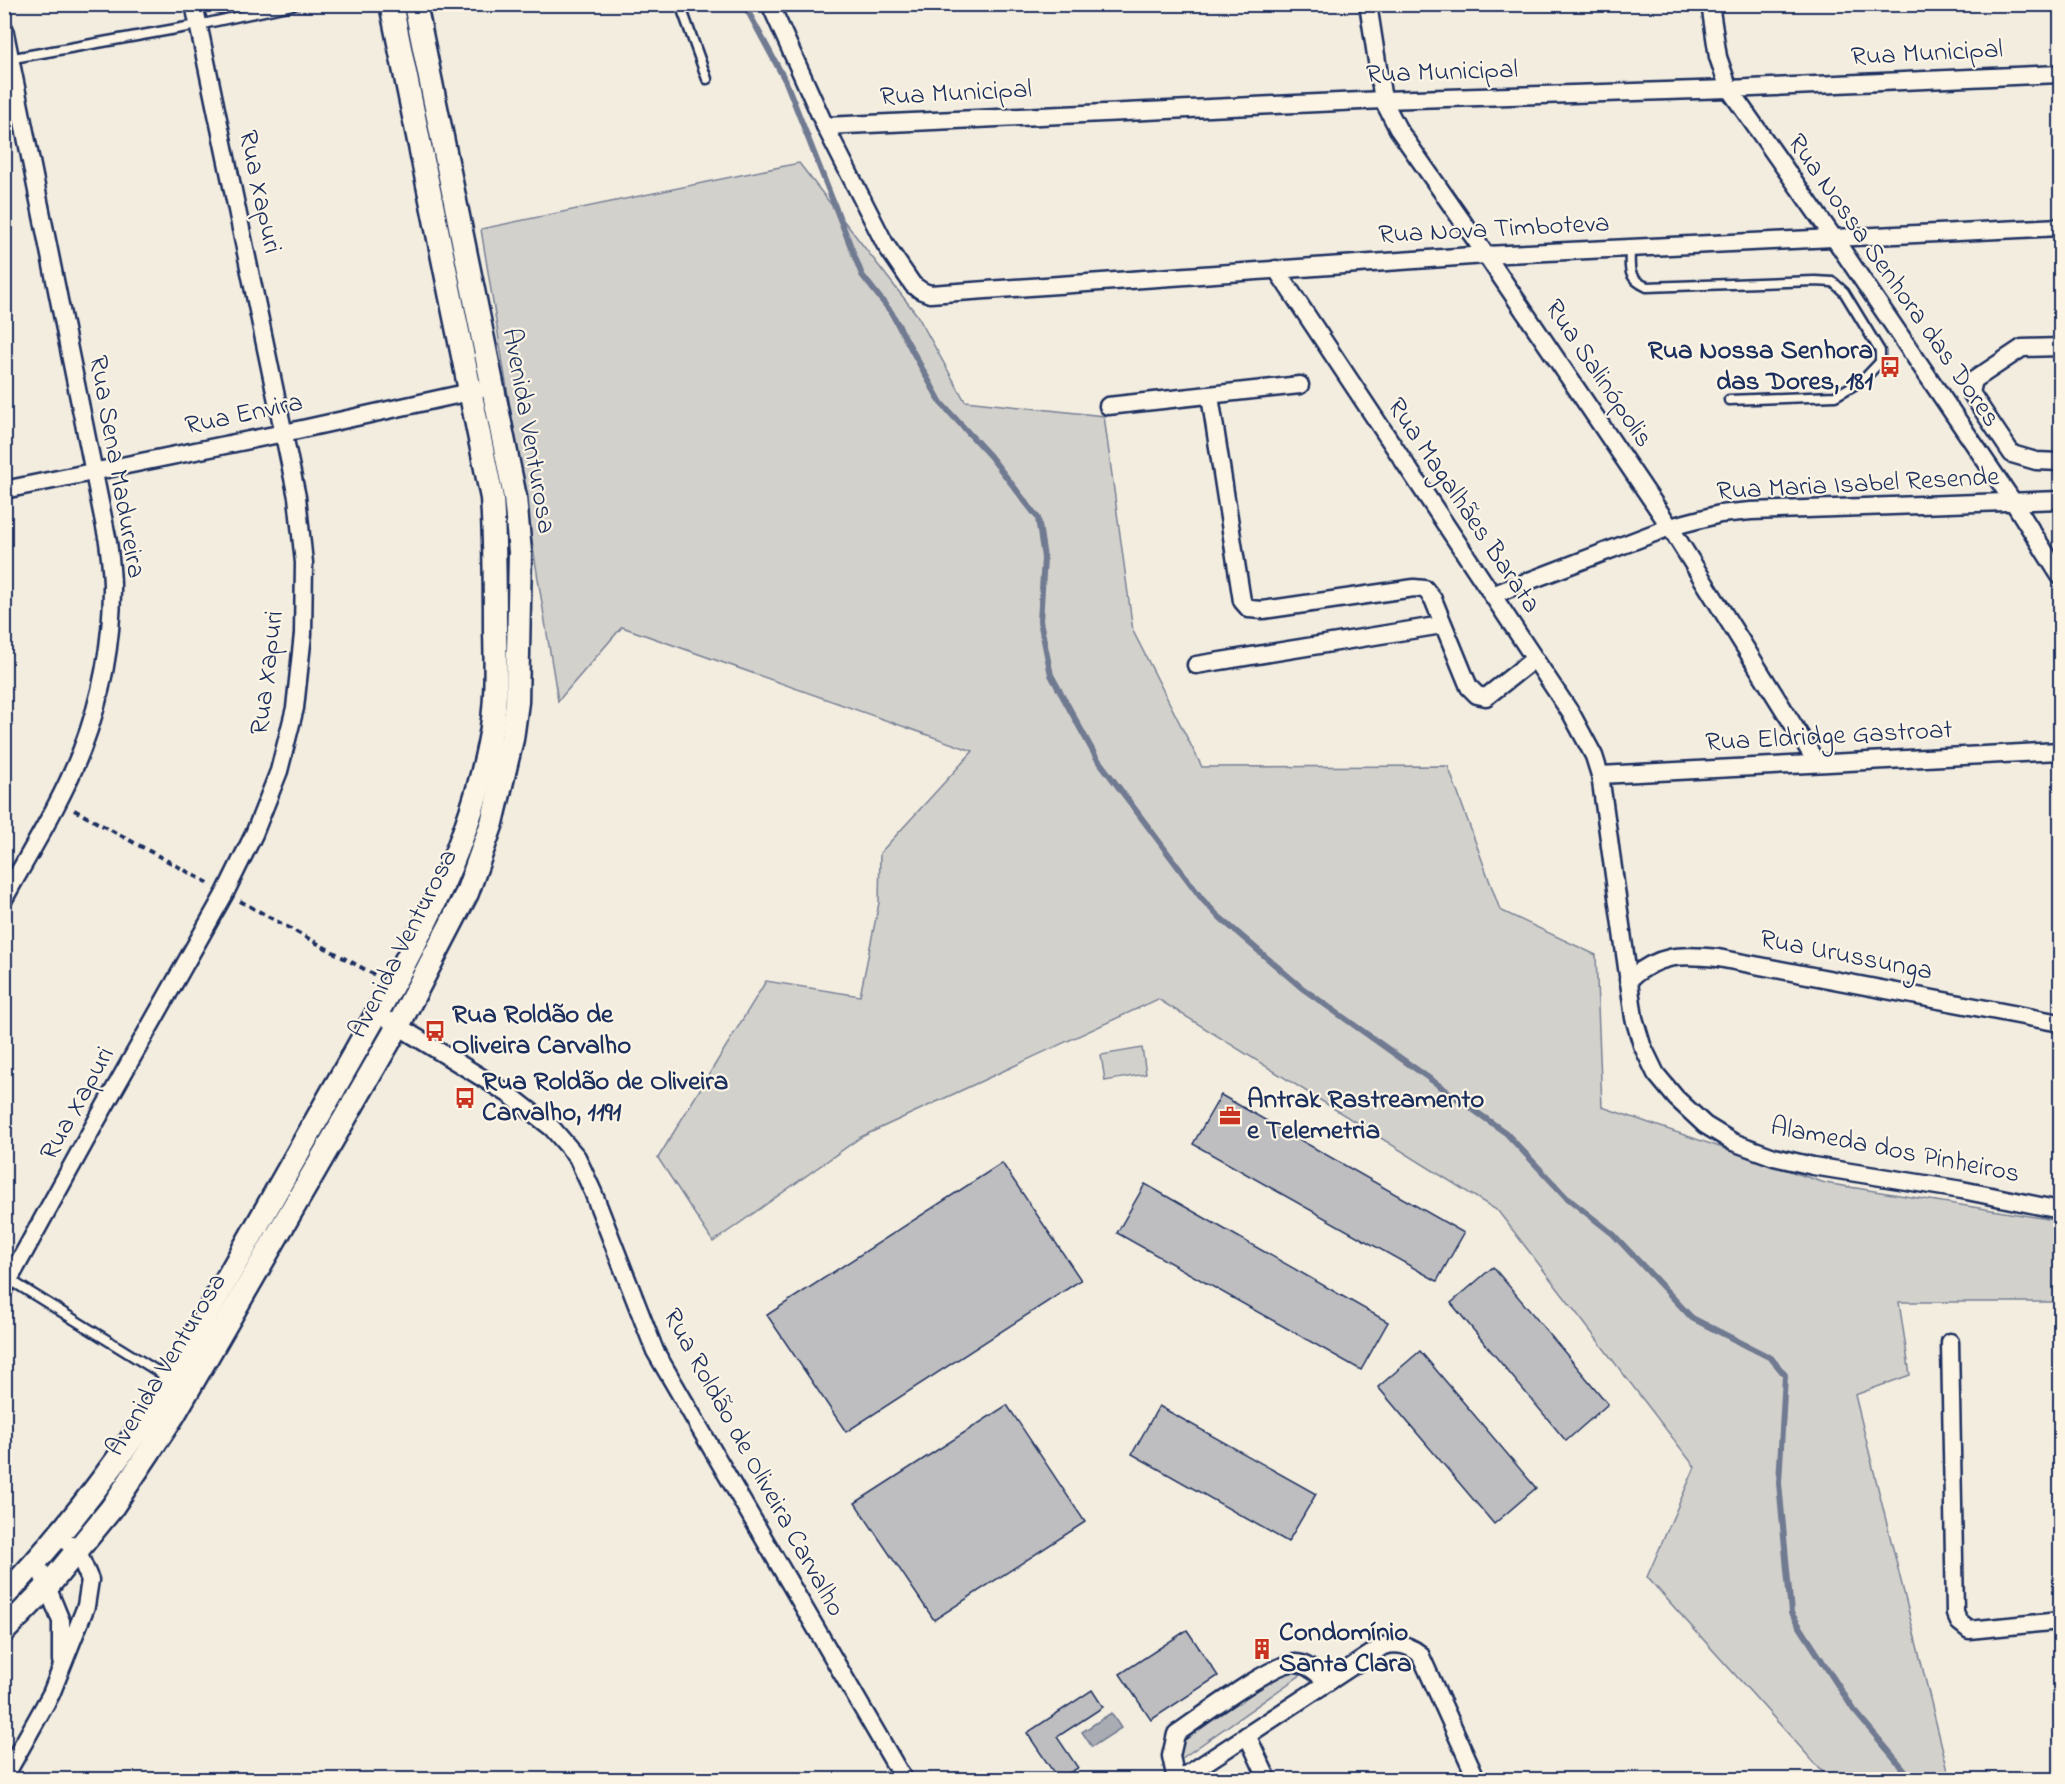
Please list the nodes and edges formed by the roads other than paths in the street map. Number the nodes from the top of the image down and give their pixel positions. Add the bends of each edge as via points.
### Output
1 (194, 4) edge
2 (297, 4) edge
3 (392, 4) edge
4 (415, 4) edge
5 (680, 4) edge
6 (770, 4) edge
7 (1368, 4) edge
8 (1710, 4) edge
9 (198, 25) junction
10 (4, 28) edge
11 (8, 59) edge
12 (2061, 74) edge
13 (707, 79) dead end
14 (1729, 89) junction
15 (1383, 100) junction
16 (825, 126) junction
17 (2061, 227) edge
18 (1834, 238) junction
19 (1630, 248) junction
20 (1486, 255) junction
21 (1276, 269) junction
22 (2061, 347) edge
23 (1300, 385) dead end
24 (492, 386) junction
25 (470, 392) junction
26 (1210, 396) junction
27 (1729, 400) dead end
28 (1108, 406) dead end
29 (284, 433) junction
30 (2061, 462) edge
31 (94, 472) junction
32 (4, 490) edge
33 (2061, 500) edge
34 (2014, 503) junction
35 (1670, 527) junction
36 (2061, 576) edge
37 (1492, 595) junction
38 (1442, 625) junction
39 (1534, 659) junction
40 (1196, 665) dead end
41 (2061, 751) edge
42 (1816, 763) junction
43 (1600, 775) junction
44 (4, 899) edge
45 (1628, 980) junction
46 (377, 1013) junction
47 (2061, 1023) edge
48 (398, 1026) junction
49 (2061, 1210) edge
50 (6, 1281) edge
51 (1950, 1342) dead end
52 (170, 1379) junction
53 (58, 1535) junction
54 (77, 1550) junction
55 (37, 1562) junction
56 (48, 1586) junction
57 (4, 1596) edge
58 (2061, 1621) edge
59 (4, 1630) edge
60 (60, 1674) junction
61 (1328, 1682) junction
62 (1247, 1735) junction
63 (4, 1778) edge
64 (904, 1779) edge
65 (1177, 1779) edge
66 (1268, 1779) edge
67 (1477, 1779) edge

1 - 9 street, Rua Xapuri
2 - 9 lane
3 - 25 street, Avenida Venturosa
4 - 24 street, Avenida Venturosa
5 - 13 lane
6 - 16 street
7 - 15 street, Rua Salinópolis
8 - 14 street, Rua Nossa Senhora das Dores via 1718,57
9 - 11 lane
9 - 29 street, Rua Xapuri
10 - 11 street, Rua Sena Madureira
11 - 31 street, Rua Sena Madureira
12 - 14 street, Rua Municipal
14 - 15 street, Rua Municipal
14 - 18 street, Rua Nossa Senhora das Dores
15 - 16 street, Rua Municipal
15 - 20 street, Rua Salinópolis via 1398,129
16 - 21 street, Rua Nova Timboteva via 885,244 913,285 930,294
17 - 18 street, Rua Nova Timboteva
18 - 19 street, Rua Nova Timboteva
18 - 34 street, Rua Nossa Senhora das Dores
19 - 20 street, Rua Nova Timboteva
19 - 27 lane via 1630,273 1635,282 1647,287 1833,282 1844,292 1880,351 1880,362 1863,380 1835,396
20 - 21 street, Rua Nova Timboteva
20 - 35 street, Rua Salinópolis
21 - 37 street, Rua Magalhães Barata
22 - 30 street via 2022,348 1974,380 1971,393 2012,454 2036,461
23 - 26 street
24 - 25 street, Rua Envira
24 - 48 street, Avenida Venturosa via 519,528 518,702 492,823 471,884
25 - 29 street, Rua Envira
25 - 46 street, Avenida Venturosa via 494,527 496,673 489,743 458,853
26 - 28 street
26 - 38 street via 1242,601 1249,609 1414,588 1425,589
29 - 31 street, Rua Envira
29 - 50 street, Rua Xapuri via 297,497 303,562 303,634 295,708 279,771 225,893
31 - 32 street, Rua Envira
31 - 44 street, Rua Sena Madureira via 108,542 112,587 100,690 82,749 53,812
33 - 34 street, Rua Maria Isabel Resende
34 - 35 street, Rua Maria Isabel Resende via 1751,511 1720,514
34 - 36 street, Rua Nossa Senhora das Dores
35 - 37 street, Rua Maria Isabel Resende
35 - 42 street, Rua Salinópolis
37 - 39 street, Rua Magalhães Barata
38 - 39 street via 1469,687 1477,695 1486,697
38 - 40 street
39 - 43 street, Rua Magalhães Barata via 1583,734
41 - 42 street, Rua Eldridge Gastroat
42 - 43 street, Rua Eldridge Gastroat
43 - 45 street, Alameda dos Pinheiros
45 - 47 street, Rua Urussunga via 1655,961 1671,956 1718,957
45 - 49 street, Alameda dos Pinheiros via 1642,1045 1656,1074 1705,1125 1733,1142 1813,1166
46 - 48 street, Rua Roldão de Oliveira Carvalho
46 - 52 street, Avenida Venturosa
48 - 54 street, Avenida Venturosa via 173,1416 111,1509
48 - 64 street, Rua Roldão de Oliveira Carvalho via 510,1095 552,1128 578,1157 655,1351
50 - 52 lane
51 - 58 street via 1955,1613 1969,1630
52 - 53 street, Avenida Venturosa via 136,1433
53 - 54 street
53 - 55 street, Avenida Venturosa
54 - 56 street, Avenida Venturosa
54 - 60 street via 90,1580 86,1606
55 - 56 street
55 - 57 street, Avenida Venturosa
56 - 59 street, Avenida Venturosa
56 - 60 street via 61,1621
60 - 63 street
61 - 62 street
61 - 65 street via 1306,1665 1295,1662 1256,1680 1176,1734 1171,1756
61 - 67 street via 1383,1646 1412,1647 1420,1654
62 - 65 street
62 - 66 street

